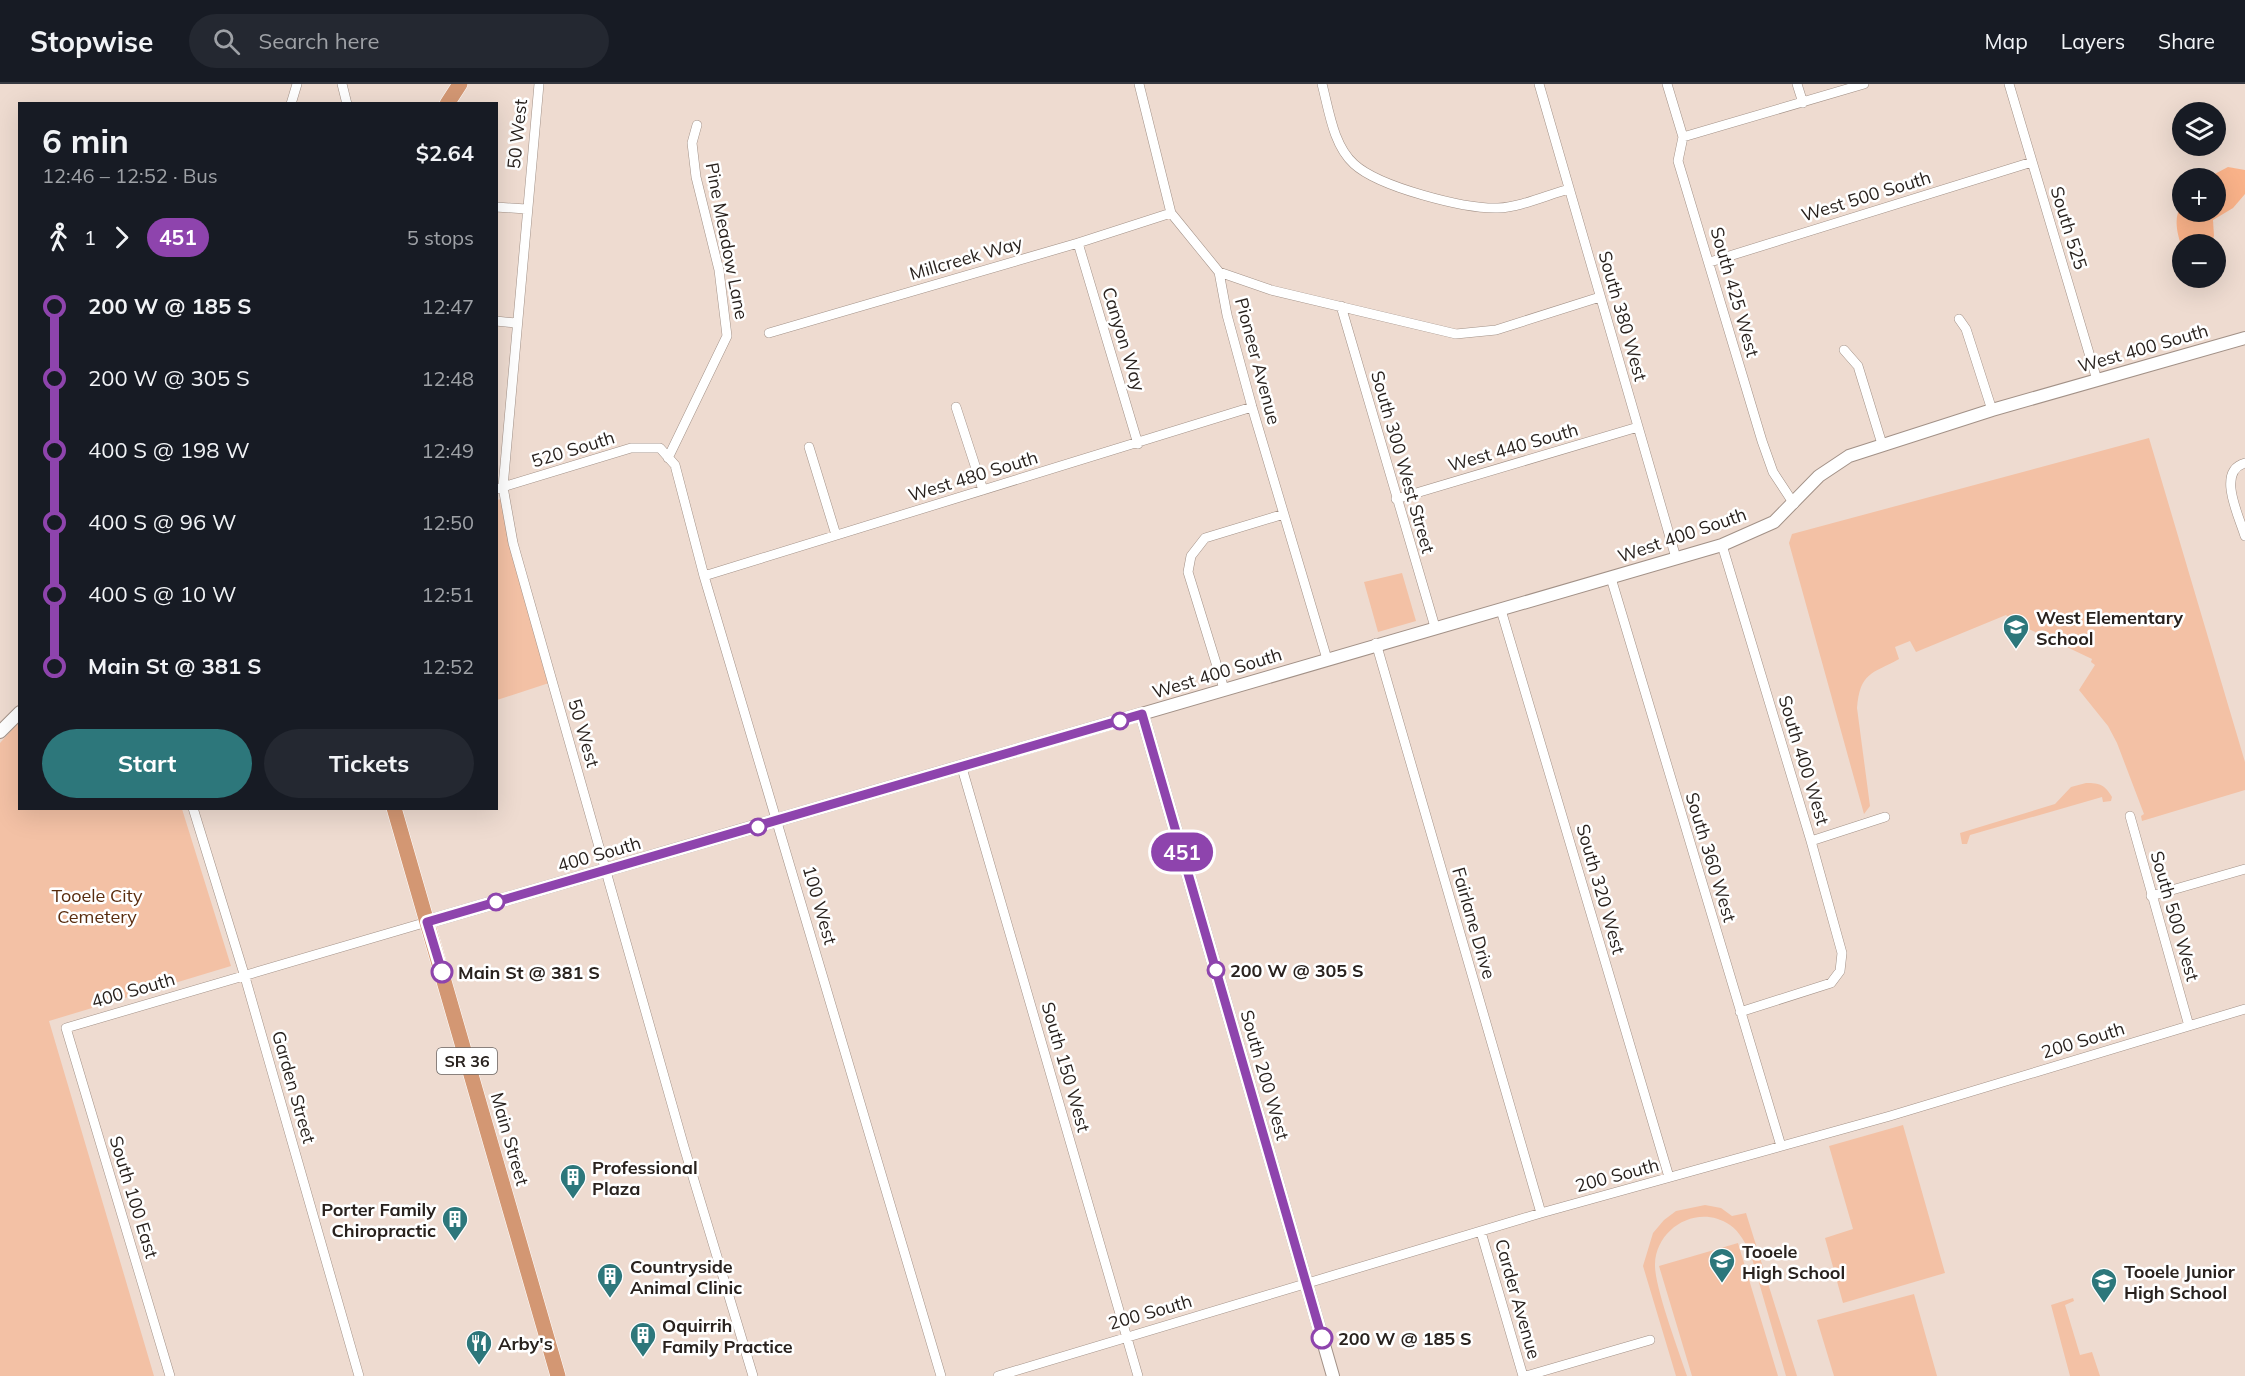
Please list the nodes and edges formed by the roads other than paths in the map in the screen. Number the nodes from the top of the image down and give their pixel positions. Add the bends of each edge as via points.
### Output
1 (297, 84) edge
2 (342, 84) edge
3 (460, 84) edge
4 (539, 84) edge
5 (1139, 84) edge
6 (1322, 84) edge
7 (1539, 84) edge
8 (1667, 84) edge
9 (1797, 84) edge
10 (1864, 84) edge
11 (2009, 84) edge
12 (292, 102) edge
13 (346, 102) edge
14 (448, 102) edge
15 (1803, 103) junction
16 (696, 125) dead end
17 (1683, 137) junction
18 (2032, 162) junction
19 (1569, 189) junction
20 (498, 207) edge
21 (526, 209) junction
22 (1171, 213) junction
23 (1078, 243) junction
24 (1710, 262) junction
25 (1219, 272) junction
26 (1600, 297) junction
27 (1341, 306) junction
28 (1959, 319) dead end
29 (498, 321) edge
30 (516, 323) junction
31 (769, 333) dead end
32 (2245, 338) edge
33 (1844, 350) dead end
34 (2097, 380) junction
35 (956, 407) dead end
36 (1252, 407) junction
37 (1992, 410) junction
38 (1638, 428) junction
39 (1138, 444) junction
40 (1882, 444) junction
41 (809, 447) dead end
42 (660, 448) joint
43 (668, 458) junction
44 (2245, 463) edge
45 (500, 488) edge
46 (982, 490) junction
47 (1396, 498) junction
48 (1794, 504) junction
49 (1284, 514) junction
50 (836, 535) junction
51 (2245, 536) edge
52 (1722, 545) junction
53 (1676, 558) junction
54 (704, 576) junction
55 (1611, 578) junction
56 (1501, 610) junction
57 (1435, 627) junction
58 (1376, 643) junction
59 (1327, 658) junction
60 (1224, 689) junction
61 (18, 714) edge
62 (1142, 714) junction
63 (0, 732) edge
64 (962, 768) junction
65 (194, 810) edge
66 (395, 810) edge
67 (2130, 816) dead end
68 (1885, 817) dead end
69 (778, 821) junction
70 (1811, 841) junction
71 (2245, 869) edge
72 (606, 870) junction
73 (2151, 896) junction
74 (427, 922) junction
75 (245, 977) junction
76 (2245, 1009) edge
77 (1740, 1012) junction
78 (2189, 1026) junction
79 (66, 1028) joint
80 (1781, 1146) junction
81 (1669, 1177) junction
82 (1541, 1213) junction
83 (1481, 1232) junction
84 (1307, 1284) junction
85 (1126, 1336) junction
86 (1650, 1340) dead end
87 (170, 1376) edge
88 (359, 1376) edge
89 (558, 1376) edge
90 (753, 1376) edge
91 (941, 1376) edge
92 (998, 1376) edge
93 (1138, 1376) edge
94 (1334, 1376) edge
95 (1524, 1376) edge

1 - 12 street
2 - 13 street
3 - 14 highway
4 - 21 street, 50 West
5 - 22 street, Pioneer Avenue
6 - 19 street via 1335,134 1354,164 1385,183 1447,201 1498,208
7 - 19 street, South 380 West
8 - 17 street, South 425 West
9 - 15 street
10 - 15 street
11 - 18 street, South 525
15 - 17 street
16 - 43 street, Pine Meadow Lane via 692,143 696,177 719,270 727,336
17 - 24 street, South 425 West via 1678,160
18 - 24 street, West 500 South
18 - 34 street, South 525
19 - 26 street, South 380 West
20 - 21 street
21 - 30 street, 50 West
22 - 23 street, Millcreek Way
22 - 25 street, Pioneer Avenue
23 - 31 street, Millcreek Way
23 - 39 street, Canyon Way
24 - 48 street, South 425 West via 1762,441 1773,472
25 - 27 street via 1271,290
25 - 36 street, Pioneer Avenue
26 - 27 street via 1496,330 1456,334
26 - 38 street, South 380 West
27 - 47 street, South 300 West Street
28 - 37 street via 1966,329
29 - 30 street
30 - 45 street, 50 West
32 - 34 street, West 400 South
33 - 40 street via 1858,366
34 - 37 street, West 400 South
35 - 46 street
36 - 39 street, West 480 South
36 - 49 street, Pioneer Avenue
37 - 40 street, West 400 South
38 - 47 street, West 440 South
38 - 53 street, South 380 West
39 - 46 street, West 480 South
40 - 48 street, West 400 South via 1849,456 1819,476
41 - 50 street
42 - 43 street, 100 West
42 - 45 street, 520 South via 631,448
43 - 54 street, 100 West via 675,465
44 - 51 street via 2230,473
45 - 72 street, 50 West
46 - 50 street, West 480 South
47 - 57 street, South 300 West Street
48 - 52 street, West 400 South via 1774,522
49 - 59 street, Pioneer Avenue
49 - 60 street via 1205,538 1191,556 1188,572
50 - 54 street, West 480 South
52 - 53 street, West 400 South
52 - 70 street, South 400 West
53 - 55 street, West 400 South
54 - 69 street, 100 West
55 - 56 street, West 400 South
55 - 77 street, South 360 West
56 - 57 street, West 400 South
56 - 81 street, South 320 West
57 - 58 street, West 400 South
58 - 59 street, West 400 South
58 - 82 street, Fairlane Drive
59 - 60 street, West 400 South
60 - 62 street, West 400 South
61 - 63 street
62 - 64 street, 400 South
62 - 84 street, South 200 West
64 - 69 street, 400 South
64 - 85 street, South 150 West
65 - 75 street, Garden Street
66 - 74 highway, Main Street / SR 36
67 - 73 street, South 500 West
68 - 70 street
69 - 72 street, 400 South
69 - 91 street, 100 West
70 - 77 street, South 400 West via 1842,953 1840,971 1831,983
71 - 73 street
72 - 74 street, 400 South
72 - 90 street, 50 West
73 - 78 street, South 500 West
74 - 75 street, 400 South
74 - 89 highway, Main Street / SR 36
75 - 79 street, 400 South
75 - 88 street, Garden Street
76 - 78 street, 200 South
77 - 80 street, South 360 West
78 - 80 street, 200 South
79 - 87 street, South 100 East
80 - 81 street, 200 South
81 - 82 street, 200 South
82 - 83 street, 200 South
83 - 84 street, 200 South
83 - 95 street, Carder Avenue
84 - 85 street, 200 South
84 - 94 street, South 200 West
85 - 92 street, 200 South
85 - 93 street, South 150 West
86 - 95 street

